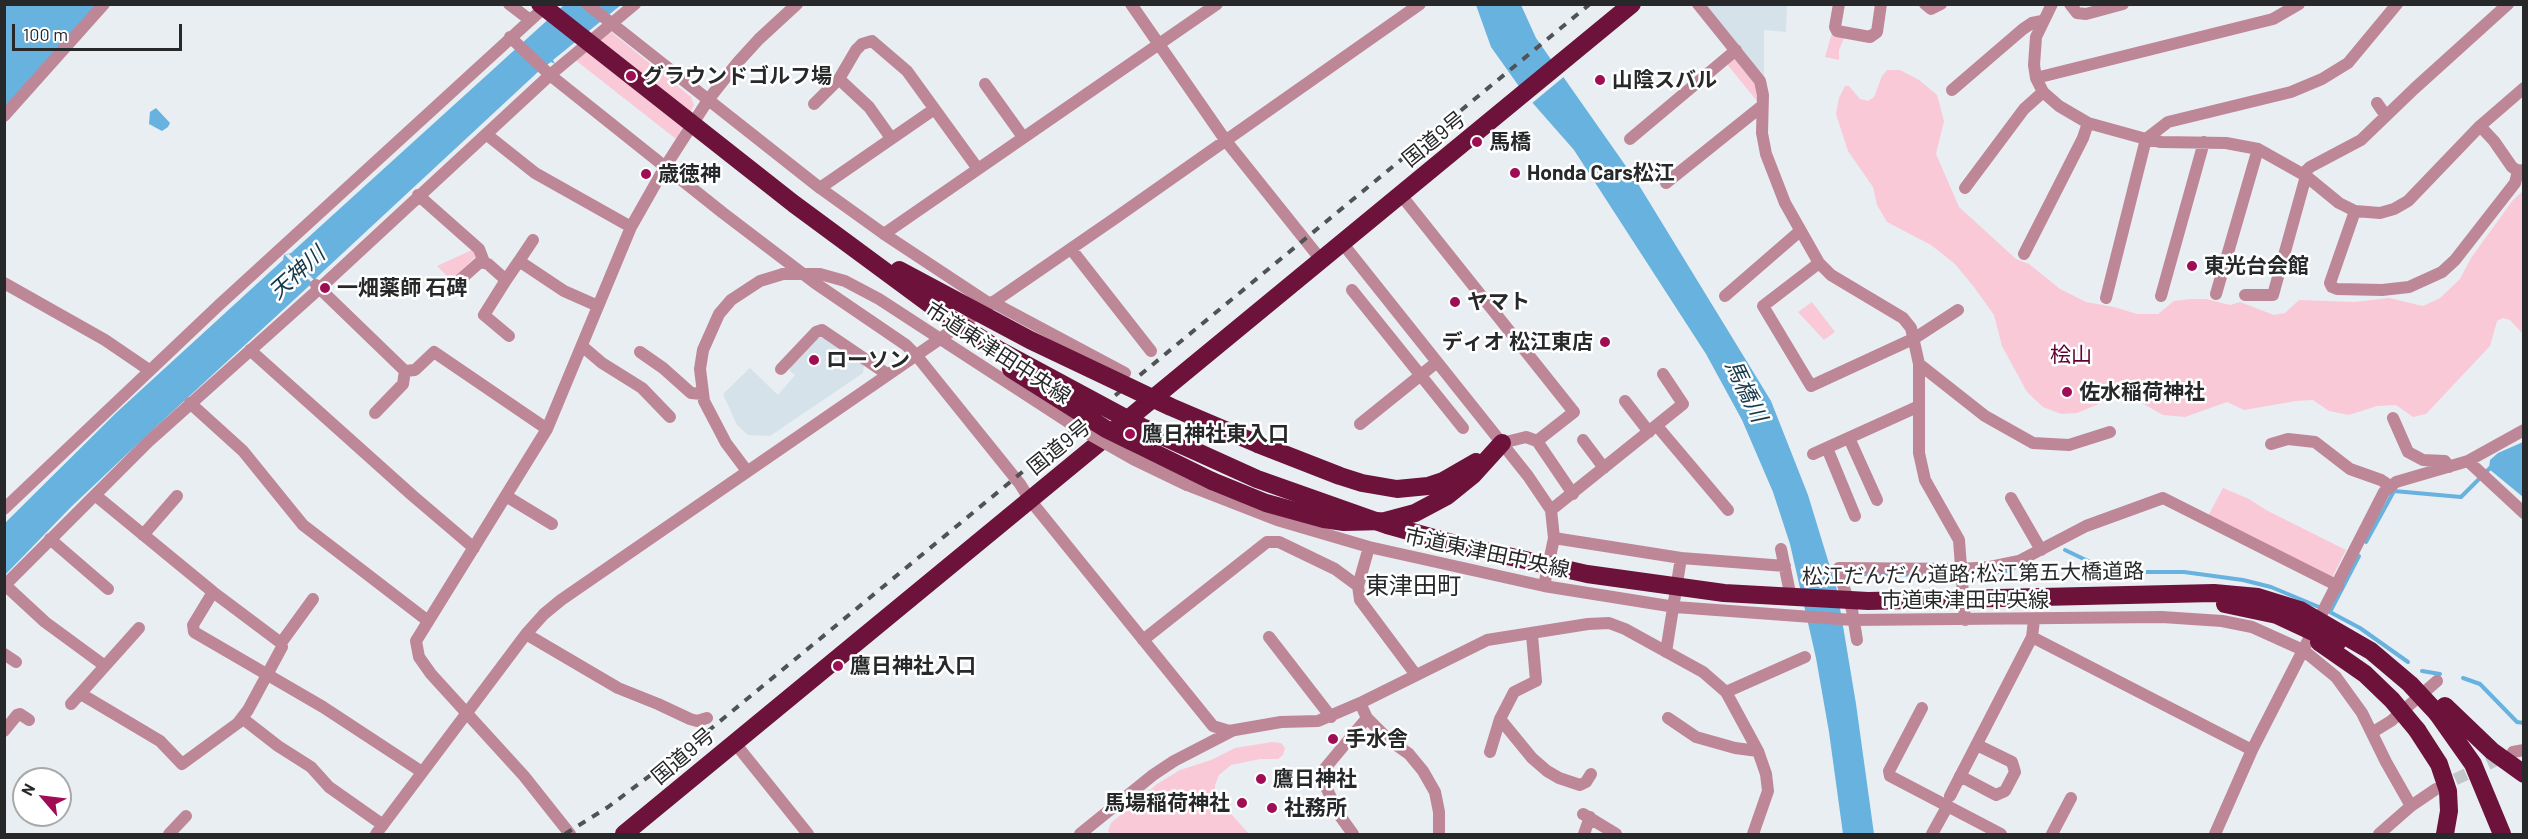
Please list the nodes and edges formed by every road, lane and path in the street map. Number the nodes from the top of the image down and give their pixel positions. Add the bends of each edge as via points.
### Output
1 (104, 4) edge
2 (509, 4) edge
3 (540, 4) edge
4 (548, 4) edge
5 (587, 4) edge
6 (635, 4) edge
7 (797, 4) edge
8 (1131, 4) edge
9 (1217, 4) edge
10 (1420, 4) edge
11 (1632, 4) edge
12 (1698, 4) edge
13 (1839, 4) edge
14 (1881, 4) edge
15 (1925, 4) edge
16 (1941, 4) edge
17 (2052, 4) edge
18 (2070, 4) edge
19 (2123, 4) edge
20 (2299, 4) edge
21 (2397, 4) edge
22 (2508, 4) edge
23 (530, 20) junction
24 (2042, 21) junction
25 (610, 22) junction
26 (512, 40) junction
27 (1159, 44) junction
28 (1736, 50) junction
29 (549, 74) junction
30 (2036, 78) junction
31 (839, 79) junction
32 (985, 84) dead end
33 (2523, 88) edge
34 (1952, 90) dead end
35 (2043, 92) junction
36 (708, 100) junction
37 (814, 104) dead end
38 (2377, 104) dead end
39 (1762, 106) junction
40 (933, 110) junction
41 (4, 116) edge
42 (2386, 116) junction
43 (2088, 123) junction
44 (2480, 126) junction
45 (486, 134) junction
46 (1023, 137) junction
47 (891, 138) junction
48 (1630, 139) dead end
49 (2146, 139) junction
50 (1226, 141) junction
51 (2204, 142) junction
52 (2258, 149) junction
53 (665, 167) junction
54 (978, 169) junction
55 (2521, 171) edge
56 (2304, 175) junction
57 (1666, 183) dead end
58 (820, 188) junction
59 (1965, 188) dead end
60 (418, 195) junction
61 (1401, 195) junction
62 (794, 204) junction
63 (2355, 211) junction
64 (631, 227) junction
65 (1800, 231) junction
66 (884, 234) junction
67 (533, 240) dead end
68 (1342, 244) junction
69 (1071, 249) junction
70 (2024, 254) dead end
71 (519, 261) junction
72 (1322, 261) junction
73 (484, 262) junction
74 (1819, 263) junction
75 (506, 280) junction
76 (4, 283) edge
77 (318, 286) junction
78 (452, 287) dead end
79 (1352, 290) dead end
80 (2216, 294) dead end
81 (2245, 295) dead end
82 (1725, 296) dead end
83 (2161, 296) dead end
84 (2106, 298) dead end
85 (991, 303) junction
86 (598, 306) junction
87 (1958, 310) dead end
88 (1411, 330) junction
89 (509, 336) dead end
90 (1915, 339) junction
91 (1395, 343) junction
92 (582, 346) junction
93 (250, 350) junction
94 (999, 350) junction
95 (1151, 351) dead end
96 (640, 352) dead end
97 (916, 355) junction
98 (1437, 362) junction
99 (1919, 364) junction
100 (781, 369) dead end
101 (149, 370) junction
102 (405, 371) junction
103 (1125, 373) dead end
104 (887, 374) junction
105 (1663, 374) dead end
106 (1421, 375) junction
107 (702, 394) junction
108 (1625, 401) dead end
109 (190, 403) junction
110 (1917, 407) junction
111 (375, 413) dead end
112 (670, 417) dead end
113 (2392, 418) dead end
114 (1360, 424) dead end
115 (1463, 428) dead end
116 (547, 429) junction
117 (1653, 429) junction
118 (2523, 429) edge
119 (2110, 432) dead end
120 (1849, 438) junction
121 (1583, 440) dead end
122 (1537, 441) junction
123 (1502, 443) junction
124 (2271, 444) dead end
125 (1827, 448) junction
126 (1813, 454) dead end
127 (2469, 461) junction
128 (2449, 467) junction
129 (1604, 468) junction
130 (747, 471) junction
131 (2390, 486) junction
132 (4, 490) edge
133 (1573, 494) junction
134 (95, 495) junction
135 (177, 496) dead end
136 (506, 496) junction
137 (2011, 498) dead end
138 (14, 499) junction
139 (1030, 500) junction
140 (1877, 500) dead end
141 (4, 509) edge
142 (1551, 510) junction
143 (1728, 510) dead end
144 (2523, 513) edge
145 (1855, 516) dead end
146 (552, 524) dead end
147 (143, 535) junction
148 (1554, 538) junction
149 (50, 539) junction
150 (1369, 547) junction
151 (474, 548) junction
152 (1781, 549) dead end
153 (2041, 550) junction
154 (1681, 558) junction
155 (1785, 566) junction
156 (1961, 568) junction
157 (5, 586) edge
158 (1359, 586) junction
159 (1544, 586) junction
160 (2338, 586) junction
161 (1789, 588) dead end
162 (108, 589) dead end
163 (213, 592) junction
164 (2164, 594) junction
165 (313, 599) dead end
166 (1675, 607) junction
167 (1853, 620) junction
168 (1965, 620) junction
169 (2034, 620) junction
170 (428, 621) junction
171 (139, 628) dead end
172 (526, 634) junction
173 (1532, 635) junction
174 (1269, 637) dead end
175 (2032, 637) junction
176 (1143, 640) junction
177 (1857, 640) dead end
178 (281, 643) junction
179 (2303, 650) junction
180 (1666, 652) junction
181 (4, 654) edge
182 (1805, 657) dead end
183 (16, 662) dead end
184 (105, 666) junction
185 (267, 674) junction
186 (1416, 675) junction
187 (2437, 681) dead end
188 (1726, 692) junction
189 (81, 694) junction
190 (1360, 703) junction
191 (71, 704) dead end
192 (1922, 708) dead end
193 (466, 713) junction
194 (1331, 717) junction
195 (2432, 717) junction
196 (242, 718) junction
197 (707, 718) dead end
198 (1367, 718) junction
199 (1668, 718) dead end
200 (1500, 719) junction
201 (29, 720) dead end
202 (1233, 730) junction
203 (4, 731) edge
204 (2373, 732) junction
205 (734, 742) junction
206 (1977, 745) junction
207 (2252, 750) junction
208 (1758, 751) junction
209 (1490, 752) dead end
210 (422, 772) junction
211 (1591, 774) dead end
212 (2523, 774) edge
213 (1960, 776) junction
214 (2436, 789) tunnel mouth
215 (2071, 798) dead end
216 (1948, 801) junction
217 (2411, 806) junction
218 (186, 816) dead end
219 (1979, 829) edge
220 (379, 830) edge
221 (168, 834) edge
222 (570, 834) edge
223 (624, 834) edge
224 (808, 834) edge
225 (1080, 834) edge
226 (1353, 834) edge
227 (1439, 834) edge
228 (1584, 834) edge
229 (1616, 834) edge
230 (1753, 834) edge
231 (1932, 834) edge
232 (2001, 834) edge
233 (2052, 834) edge
234 (2215, 834) edge
235 (2379, 834) edge
236 (2445, 834) edge
237 (2491, 834) edge
238 (2502, 834) edge

1 - 41 street
2 - 23 street
3 - 62 highway, 松江だんだん道路;松江第五大橋道路, bridge
4 - 23 street
5 - 25 street
6 - 25 street
7 - 36 street via 738,62
8 - 27 street
9 - 27 street
10 - 50 street
11 - 61 highway, 国道9号
12 - 28 street
13 - 14 street via 1837,31 1870,38 1877,32
15 - 16 street via 1931,9
17 - 24 street
18 - 19 street via 2078,13 2086,14
20 - 30 street via 2273,19
21 - 49 street via 2348,63 2322,79 2291,92 2168,122
22 - 42 street
23 - 26 street
24 - 30 street via 2034,46
24 - 34 street via 2023,29
25 - 29 street
25 - 36 street
26 - 29 street
26 - 101 street
27 - 46 street
27 - 50 street
28 - 39 street via 1760,81
28 - 48 street
29 - 45 street
29 - 53 street
30 - 35 street
31 - 37 street
31 - 40 street via 856,50 872,41 907,71
31 - 47 street via 869,106
32 - 46 street
33 - 44 street
35 - 43 street
35 - 59 street via 2024,109
36 - 53 street
36 - 58 street
38 - 42 street
39 - 57 street
39 - 65 street via 1766,154
40 - 47 street
40 - 54 street
42 - 56 street via 2361,140 2310,167
43 - 49 street
43 - 70 street
44 - 55 street
44 - 63 street via 2408,201 2380,213
45 - 60 street
45 - 64 street via 535,173
46 - 54 street
47 - 58 street
49 - 51 street
49 - 84 street
50 - 69 street
50 - 72 street
51 - 52 street
51 - 83 street
52 - 56 street
52 - 80 street
53 - 64 street
53 - 97 street via 814,283
54 - 66 street
55 - 63 street via 2455,260 2442,272 2409,287 2332,287 2330,283
56 - 63 street
56 - 81 street via 2279,296
58 - 66 street
60 - 73 street via 479,249
60 - 77 street
61 - 68 highway, 国道9号
61 - 122 street via 1574,412
62 - 94 highway, 松江だんだん道路;松江第五大橋道路, bridge
62 - 123 highway, bridge via 974,312 1150,397 1362,483 1397,489 1428,486 1443,481
64 - 86 street
65 - 74 street
65 - 82 street
66 - 85 street
67 - 71 street
68 - 72 highway, 国道9号
68 - 88 street
69 - 85 street
69 - 95 street
71 - 75 street
71 - 86 street via 564,291
72 - 139 highway, 国道9号
73 - 75 street
73 - 78 street via 476,264
74 - 90 street via 1903,318
74 - 90 street via 1763,306 1811,386
75 - 89 street via 484,315
76 - 101 street via 105,340
77 - 93 street
77 - 102 street
79 - 91 street
85 - 97 street
85 - 103 street
86 - 92 street
87 - 90 street
88 - 91 street
88 - 98 street
90 - 99 street
91 - 106 street
92 - 112 street via 642,388
92 - 116 street
93 - 109 street
93 - 151 street
94 - 123 highway, bridge via 1010,368 1138,446 1266,503 1324,519 1385,521 1415,513 1447,496
94 - 164 highway, 松江だんだん道路;松江第五大橋道路, bridge via 1142,428 1257,479 1387,525 1522,560 1654,585 1796,598 1944,601
96 - 107 street via 691,393
97 - 104 street
97 - 139 street
98 - 106 street
98 - 123 street
99 - 110 street
99 - 119 street via 1985,416 2033,443 2069,445
100 - 104 street via 822,330
101 - 138 street
102 - 111 street via 403,384
102 - 116 street via 415,370 434,352
104 - 130 street
105 - 117 street via 1683,404
106 - 114 street
106 - 115 street
107 - 130 street, 市道東津田中央線 via 713,421
107 - 150 street, 市道東津田中央線, bridge via 703,350 718,314 760,281 783,274 820,274 846,281 879,299 1068,422 1133,459 1277,520
108 - 117 street
109 - 134 street
109 - 170 street via 243,451 303,525
110 - 120 street
110 - 156 street via 1919,453 1925,480 1959,540
113 - 128 street via 2408,452 2423,460 2445,460
116 - 136 street
117 - 129 street
117 - 143 street
118 - 127 street
120 - 125 street
120 - 140 street
121 - 129 street
122 - 123 street via 1526,437
122 - 133 street
123 - 142 street
124 - 131 street via 2288,439 2315,442 2345,466
125 - 126 street
125 - 145 street
127 - 128 street
127 - 144 street
128 - 131 street
129 - 133 street
130 - 172 street via 561,600
131 - 160 street
132 - 138 street
133 - 142 street
134 - 147 street
134 - 149 street
135 - 147 street
136 - 146 street
136 - 151 street
137 - 153 street
138 - 141 street
139 - 176 street
139 - 205 highway, 国道9号
142 - 148 street
147 - 163 street
148 - 154 street
148 - 159 street
149 - 157 street
149 - 162 street
150 - 158 street
150 - 159 street, 市道東津田中央線
151 - 170 street
152 - 155 street
153 - 156 street via 2019,561
153 - 160 street via 2086,526 2163,498
154 - 155 street
154 - 166 street
155 - 161 street
156 - 167 street via 1839,568
156 - 168 street
157 - 184 street via 45,622
158 - 176 street via 1335,569 1279,542 1267,542
158 - 186 street via 1360,600
159 - 166 street, 市道東津田中央線
160 - 179 street
163 - 178 street
163 - 185 street via 193,631
164 - 195 highway, bridge via 2277,615 2335,642 2376,668
164 - 195 highway, bridge via 2258,597 2300,609 2371,651 2410,684
165 - 178 street
166 - 167 street, 市道東津田中央線
166 - 180 street
167 - 168 street, 市道東津田中央線
167 - 177 street
168 - 169 street, 市道東津田中央線
169 - 175 street
169 - 179 street, 市道東津田中央線 via 2162,616 2222,621 2252,627
170 - 193 street via 416,640 416,652
171 - 184 street
172 - 193 street
172 - 197 street via 618,688 690,719
173 - 180 street via 1609,623
173 - 186 street via 1487,640
173 - 200 street via 1536,681 1514,692
174 - 194 street
175 - 206 street
175 - 207 street
176 - 202 street via 1210,723
178 - 185 street
179 - 204 street, 市道東津田中央線 via 2350,693
179 - 207 street
180 - 188 street via 1703,672
181 - 183 street
182 - 188 street
184 - 189 street
185 - 196 street
185 - 210 street
186 - 190 street
187 - 204 street
188 - 208 street
189 - 191 street
189 - 196 street via 160,741 182,764
190 - 194 street
190 - 198 street
192 - 216 street via 1889,773 1894,780
193 - 210 street
193 - 222 street
194 - 202 street
195 - 212 highway via 2492,751
195 - 236 highway via 2439,764 2448,791 2450,812
195 - 237 highway via 2472,787
195 - 238 highway via 2473,764
196 - 220 street via 311,767
198 - 226 street via 1321,773 1340,816
198 - 227 street via 1423,771 1435,792
199 - 208 street via 1696,737
200 - 209 street
200 - 211 street via 1547,771 1580,785
201 - 203 street via 17,715
202 - 225 street via 1153,775
204 - 217 street, 市道東津田中央線
205 - 223 highway, 国道9号
205 - 224 street
206 - 213 street
206 - 213 street via 2012,762 2015,772 2005,791 1996,795
207 - 234 street
208 - 230 street via 1768,791
210 - 220 street
213 - 216 street
214 - 217 street
215 - 233 street
216 - 219 street
216 - 231 street
217 - 235 street
218 - 221 street
219 - 232 street
228 - 229 street via 1586,815

